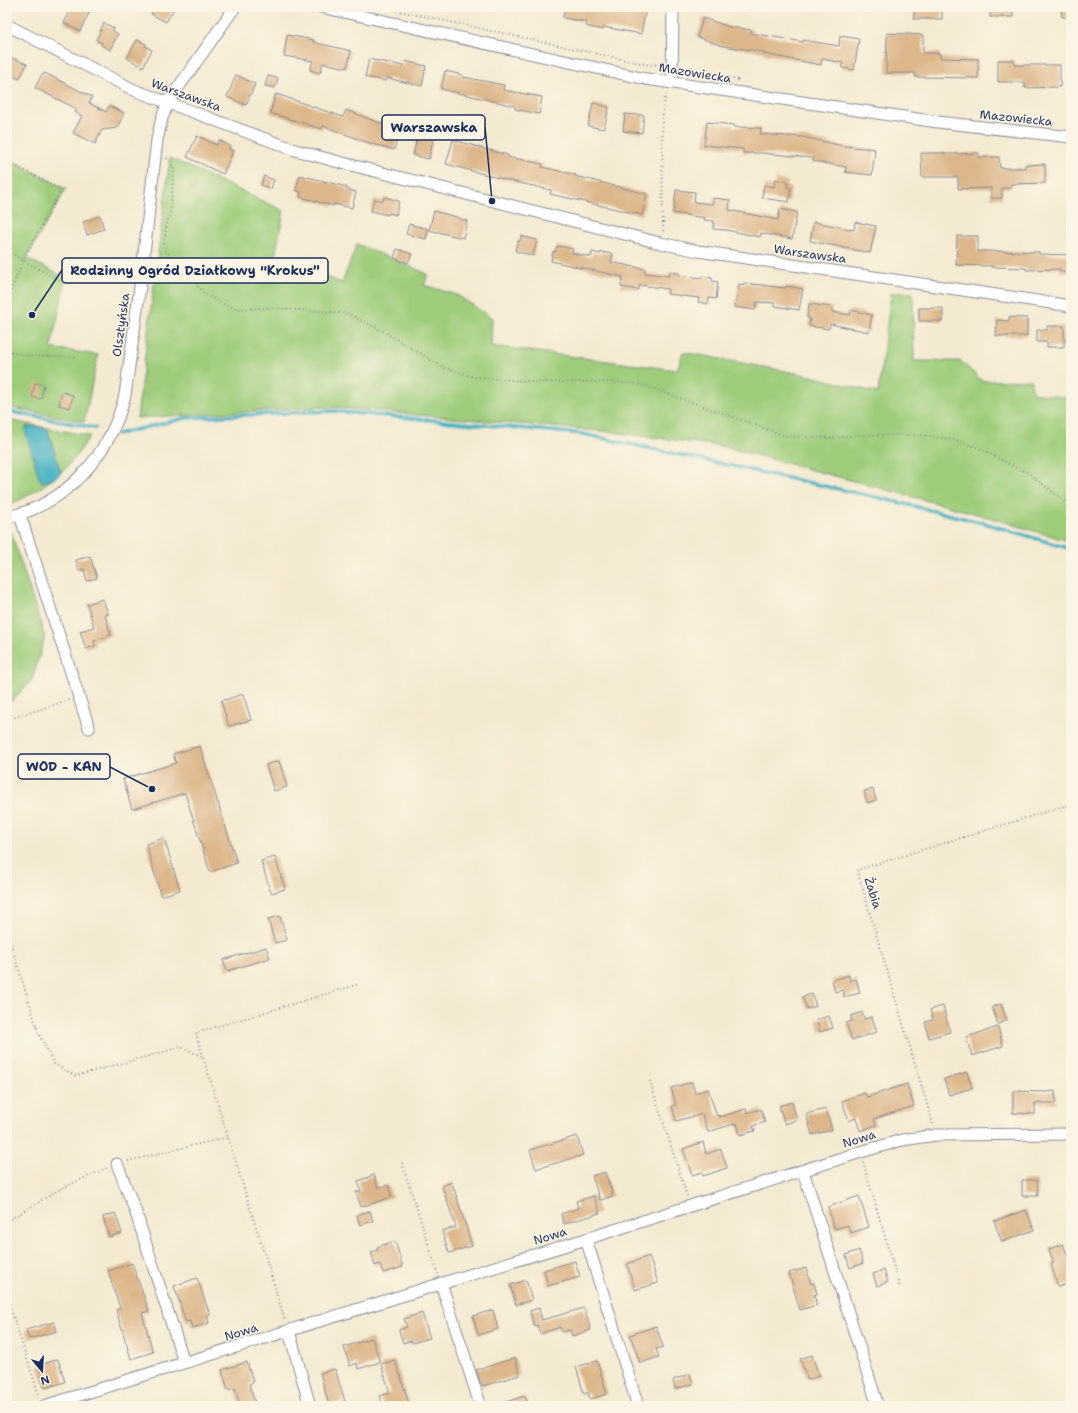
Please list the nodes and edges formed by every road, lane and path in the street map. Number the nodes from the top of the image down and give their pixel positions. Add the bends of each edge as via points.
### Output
1 (235, 7) edge
2 (321, 7) edge
3 (381, 7) edge
4 (673, 7) edge
5 (7, 25) edge
6 (666, 65) dead end
7 (679, 65) dead end
8 (746, 81) dead end
9 (672, 83) junction
10 (168, 102) junction
11 (1071, 137) edge
12 (166, 155) dead end
13 (7, 161) edge
14 (660, 243) junction
15 (7, 251) edge
16 (23, 260) junction
17 (64, 283) dead end
18 (7, 300) edge
19 (1071, 306) edge
20 (7, 351) edge
21 (78, 357) dead end
22 (1071, 506) edge
23 (20, 515) junction
24 (7, 517) edge
25 (79, 697) junction
26 (7, 720) edge
27 (88, 728) dead end
28 (1071, 804) edge
29 (7, 932) edge
30 (359, 984) dead end
31 (203, 1057) junction
32 (650, 1081) dead end
33 (1071, 1134) edge
34 (936, 1135) junction
35 (860, 1152) junction
36 (402, 1162) dead end
37 (117, 1164) dead end
38 (803, 1171) junction
39 (690, 1206) junction
40 (586, 1239) junction
41 (441, 1283) junction
42 (900, 1288) dead end
43 (7, 1298) edge
44 (289, 1331) junction
45 (184, 1362) junction
46 (479, 1401) dead end
47 (42, 1402) edge
48 (310, 1406) edge
49 (638, 1406) edge
50 (878, 1406) edge

1 - 10 street, Olsztyńska
2 - 9 street, Mazowiecka
3 - 6 path via 649,65
4 - 9 street
5 - 10 street, Warszawska via 134,90
7 - 8 path via 692,72
9 - 11 street, Mazowiecka via 938,122
9 - 14 path via 666,90 662,118 663,208
10 - 14 street, Warszawska via 301,152
10 - 23 street, Olsztyńska via 157,140 141,280 121,412 100,453 78,478 53,498
12 - 22 path via 173,165 174,172 165,250 205,294 221,303 238,309 270,308 346,313 445,368 474,377 537,382 638,384 786,436 825,438 922,435 955,440 1027,472
13 - 16 path via 58,188 60,192
14 - 19 street, Warszawska via 698,251
15 - 16 path
16 - 17 path
16 - 18 path
20 - 21 path via 30,356
23 - 24 street, Olsztyńska
23 - 25 street
25 - 26 path
25 - 27 street
28 - 34 path, Żabia via 857,870
29 - 31 path via 39,1034 54,1064 76,1076 181,1047
30 - 31 path via 196,1033
31 - 44 path
32 - 39 path
33 - 34 street, Nowa
34 - 35 street, Nowa via 902,1140
35 - 38 street, Nowa
35 - 42 path
36 - 41 path
37 - 45 street via 135,1210
38 - 39 street, Nowa
38 - 50 street
39 - 40 street, Nowa
40 - 41 street, Nowa
40 - 49 street
41 - 44 street, Nowa
41 - 46 street
43 - 47 path
44 - 45 street, Nowa
44 - 48 street
45 - 47 street, Nowa

